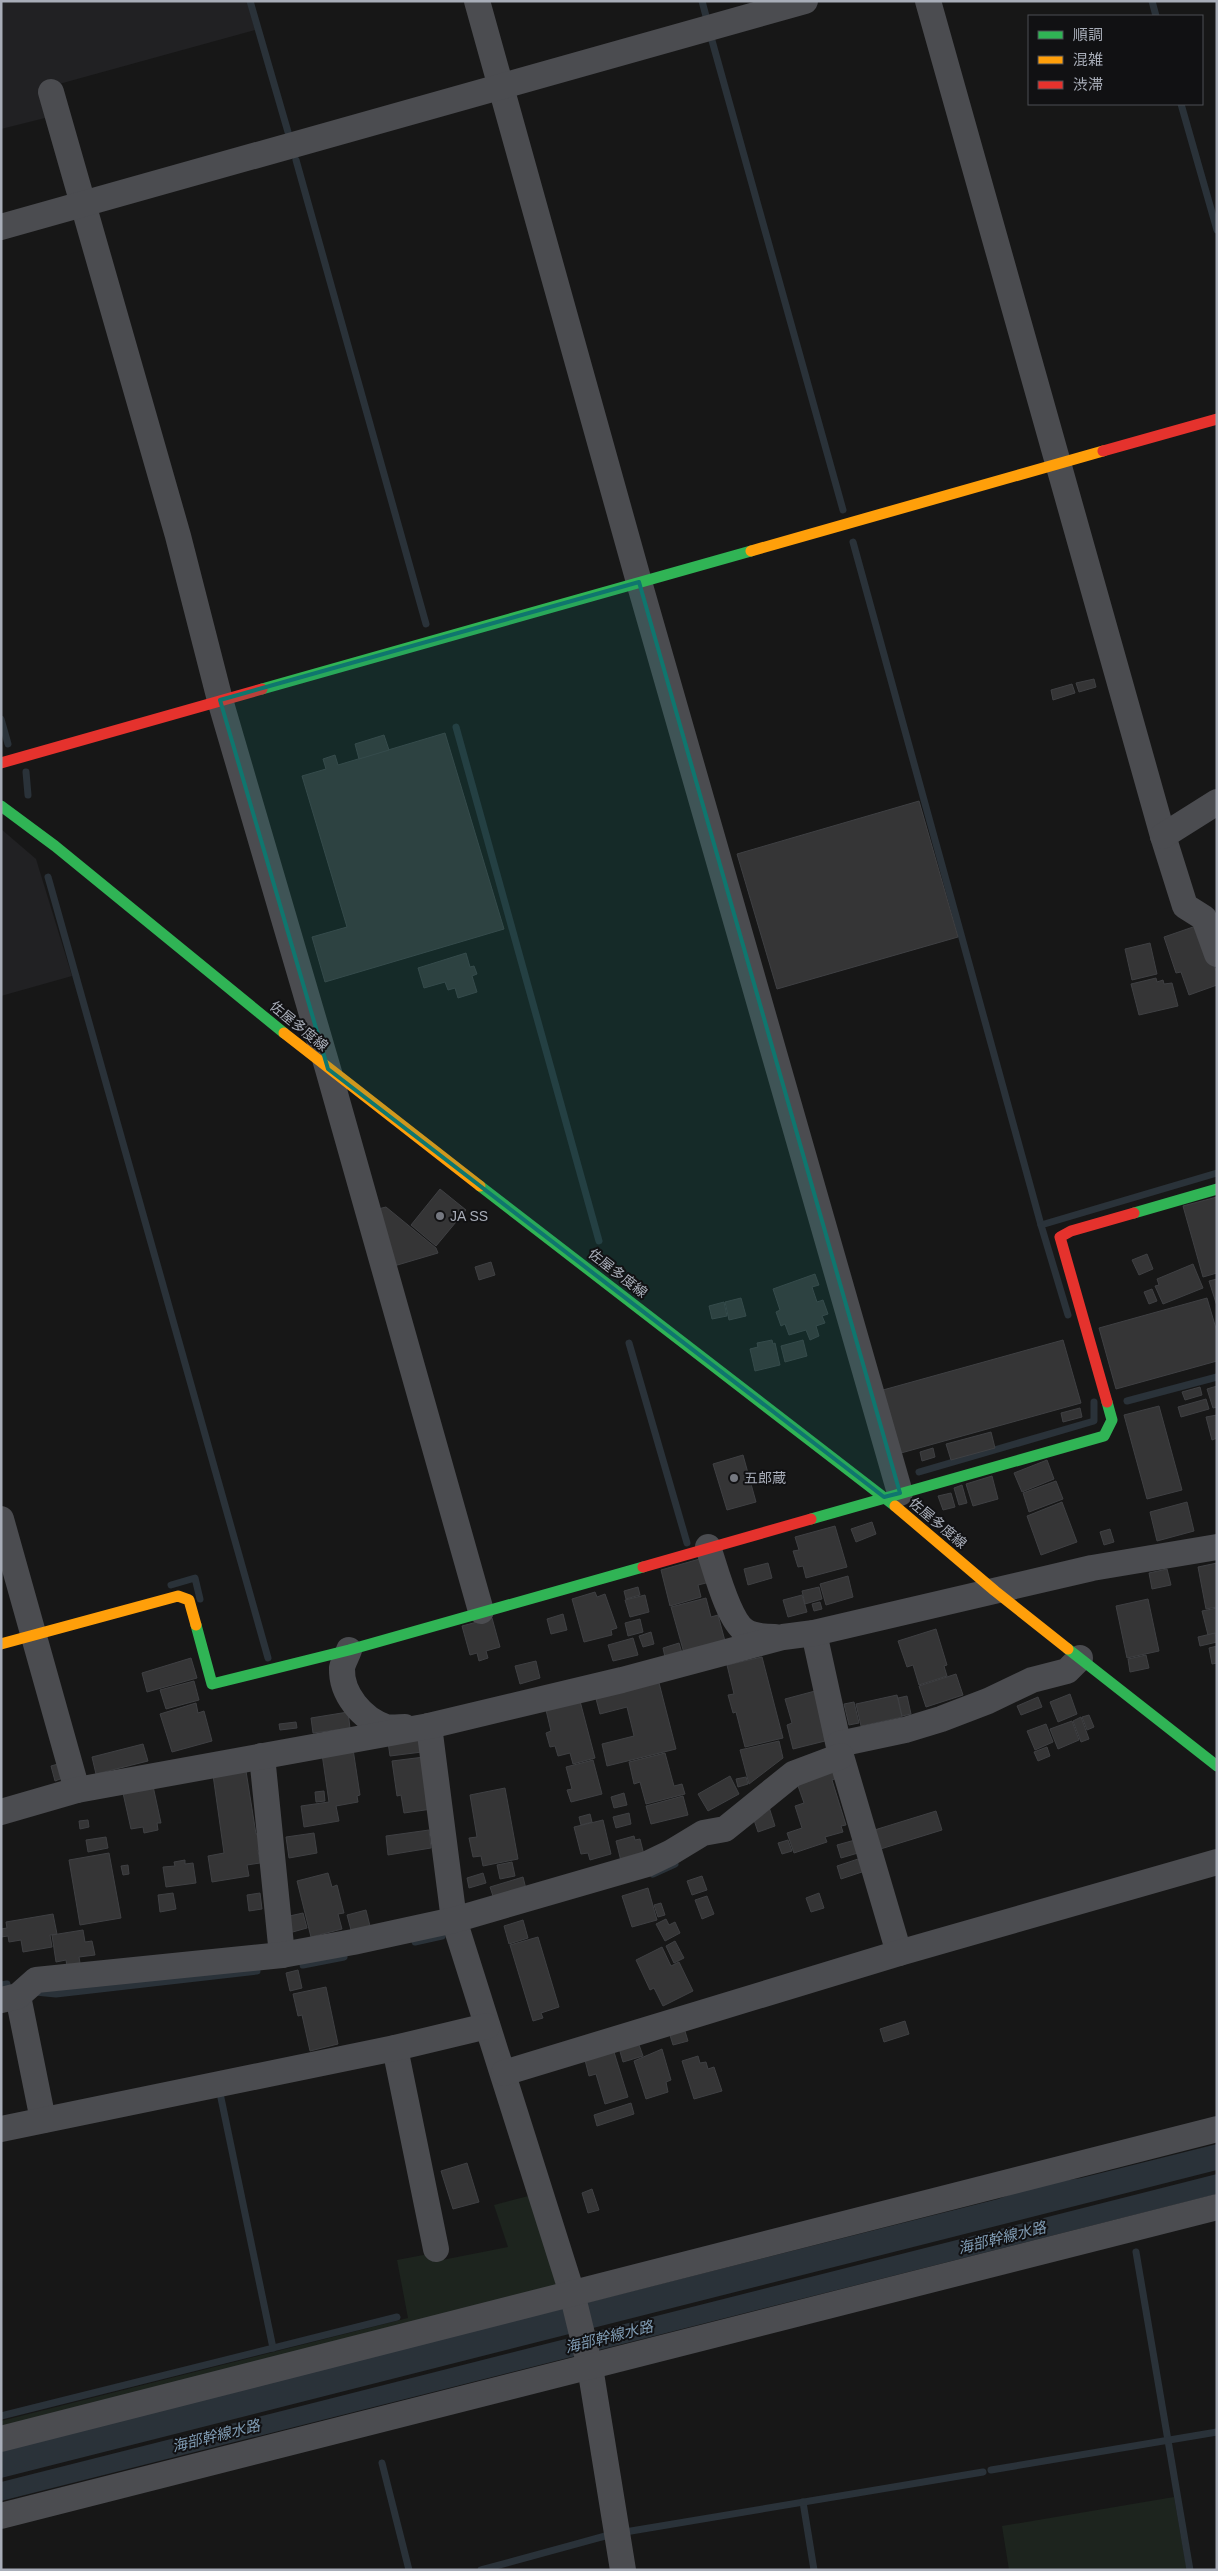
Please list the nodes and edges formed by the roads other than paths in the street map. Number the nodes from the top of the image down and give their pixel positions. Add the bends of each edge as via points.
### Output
1 (477, 1) edge
2 (805, 1) edge
3 (928, 1) edge
4 (501, 86) junction
5 (51, 92) dead end
6 (82, 205) junction
7 (1, 228) edge
8 (1217, 419) edge
9 (1057, 466) junction
10 (639, 582) junction
11 (220, 700) junction
12 (1, 763) edge
13 (1217, 802) edge
14 (1, 806) edge
15 (1163, 836) junction
16 (1217, 954) edge
17 (328, 1069) junction
18 (1217, 1189) edge
19 (892, 1495) junction
20 (1, 1519) edge
21 (708, 1547) junction
22 (1217, 1547) edge
23 (995, 1591) junction
24 (480, 1611) junction
25 (814, 1633) junction
26 (34, 1635) junction
27 (783, 1637) junction
28 (1, 1644) edge
29 (349, 1650) junction
30 (1080, 1658) junction
31 (429, 1726) junction
32 (840, 1750) junction
33 (262, 1756) junction
34 (1217, 1766) edge
35 (77, 1790) junction
36 (1, 1812) edge
37 (1217, 1862) edge
38 (454, 1920) junction
39 (899, 1953) junction
40 (282, 1954) junction
41 (10, 1998) edge
42 (487, 2026) junction
43 (396, 2048) junction
44 (504, 2073) junction
45 (43, 2120) junction
46 (1, 2128) edge
47 (1217, 2129) edge
48 (1217, 2207) edge
49 (436, 2249) dead end
50 (573, 2296) junction
51 (589, 2363) junction
52 (1, 2439) edge
53 (1, 2516) edge
54 (623, 2570) edge

1 - 4 street
2 - 4 street
3 - 9 street
4 - 6 street
4 - 10 street
5 - 6 street
6 - 7 street
6 - 11 street via 178,536
8 - 9 street
9 - 10 street
9 - 15 street
10 - 11 street
10 - 19 street
11 - 12 street
11 - 17 street
13 - 15 street
14 - 17 street, 佐屋多度線 via 55,846
15 - 16 street via 1184,906 1204,918
17 - 19 street, 佐屋多度線
17 - 24 street
18 - 19 street via 1070,1231 1060,1237 1112,1420 1104,1436
19 - 21 street
19 - 23 street, 佐屋多度線
20 - 26 street
21 - 24 street
21 - 27 street via 735,1621 745,1632 759,1637
22 - 23 street via 1092,1568
23 - 25 street
23 - 30 street, 佐屋多度線
24 - 29 street
25 - 27 street
25 - 32 street
26 - 28 street
26 - 29 street via 178,1596 189,1600 212,1684
26 - 35 street
27 - 31 street
29 - 31 street via 342,1667 344,1686 350,1700 387,1727
30 - 32 street via 1067,1671 1032,1680 941,1719
30 - 34 street, 佐屋多度線
31 - 33 street
31 - 38 street
32 - 38 street via 793,1774 724,1829 703,1833 646,1864
32 - 39 street
33 - 35 street
33 - 40 street
35 - 36 street
37 - 39 street
38 - 40 street
38 - 42 street
39 - 44 street
40 - 41 street via 36,1980
41 - 45 street
42 - 43 street
42 - 44 street
43 - 45 street
43 - 49 street
44 - 50 street
45 - 46 street
47 - 50 street
48 - 51 street
50 - 51 street
50 - 52 street
51 - 53 street
51 - 54 street

